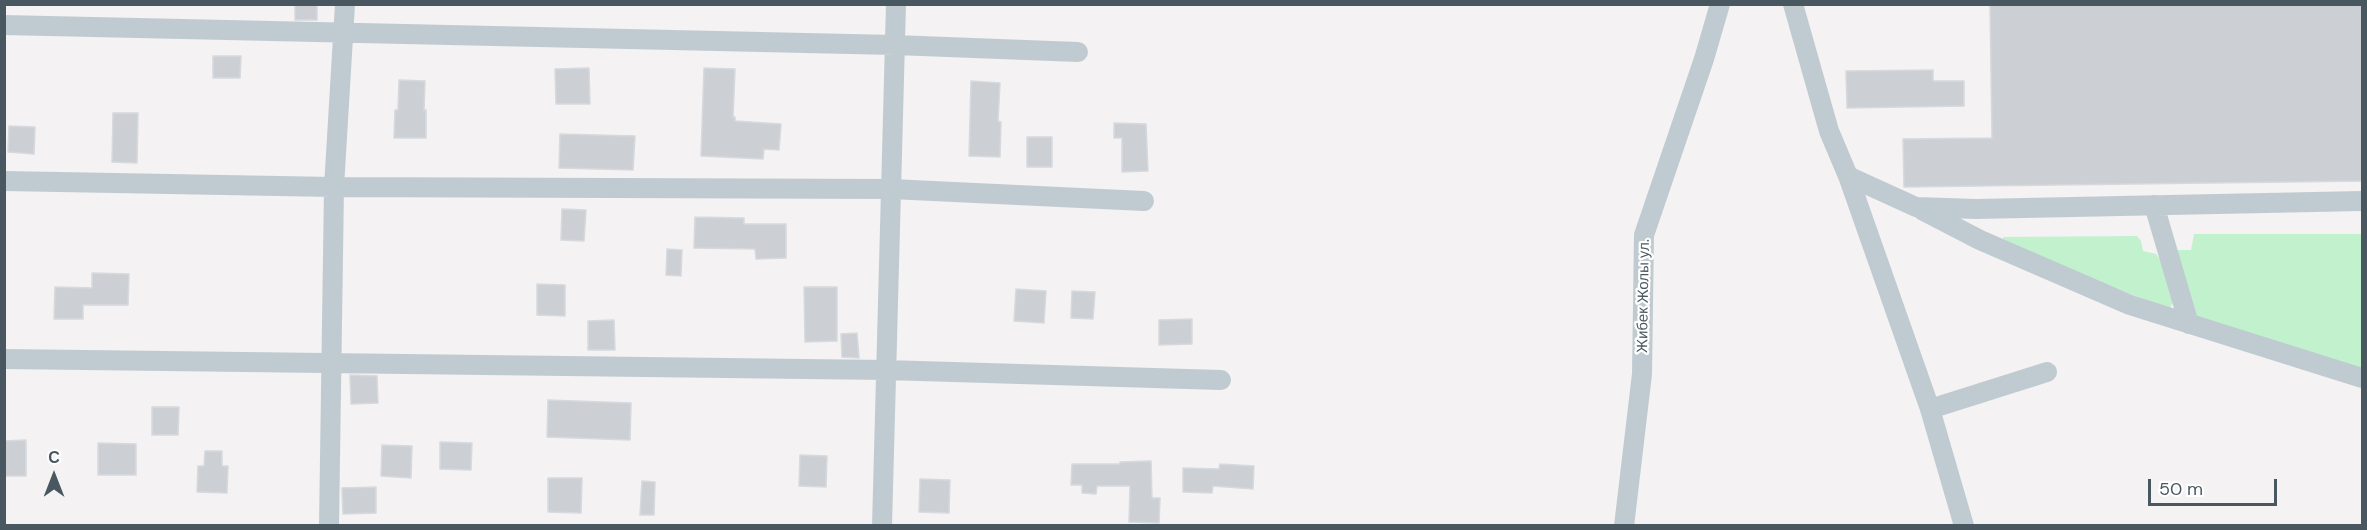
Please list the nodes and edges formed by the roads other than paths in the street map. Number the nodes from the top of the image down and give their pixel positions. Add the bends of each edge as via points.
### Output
1 (345, 4) edge
2 (896, 4) edge
3 (1720, 4) edge
4 (1793, 4) edge
5 (4, 25) edge
6 (345, 34) junction
7 (895, 45) junction
8 (1078, 52) dead end
9 (1848, 176) junction
10 (4, 181) edge
11 (334, 188) junction
12 (891, 189) junction
13 (1144, 201) dead end
14 (2362, 201) edge
15 (2154, 206) junction
16 (1917, 207) junction
17 (2189, 324) junction
18 (4, 359) edge
19 (330, 363) junction
20 (886, 370) junction
21 (2047, 372) dead end
22 (2362, 378) edge
23 (1221, 380) dead end
24 (1930, 409) junction
25 (329, 525) edge
26 (882, 525) edge
27 (1624, 525) edge
28 (1964, 525) edge

1 - 6 street
2 - 7 street
3 - 27 street, Жибек Жолы ул. via 1644,235 1642,375
4 - 9 street via 1829,131
5 - 6 street
6 - 7 street
6 - 11 street
7 - 8 street
7 - 12 street
9 - 16 street
9 - 24 street
10 - 11 street
11 - 12 street
11 - 19 street
12 - 13 street
12 - 20 street
14 - 15 street
15 - 16 street
15 - 17 street
16 - 17 street via 1980,240 2130,305
17 - 22 street
18 - 19 street
19 - 20 street
19 - 25 street
20 - 23 street
20 - 26 street
21 - 24 street
24 - 28 street

